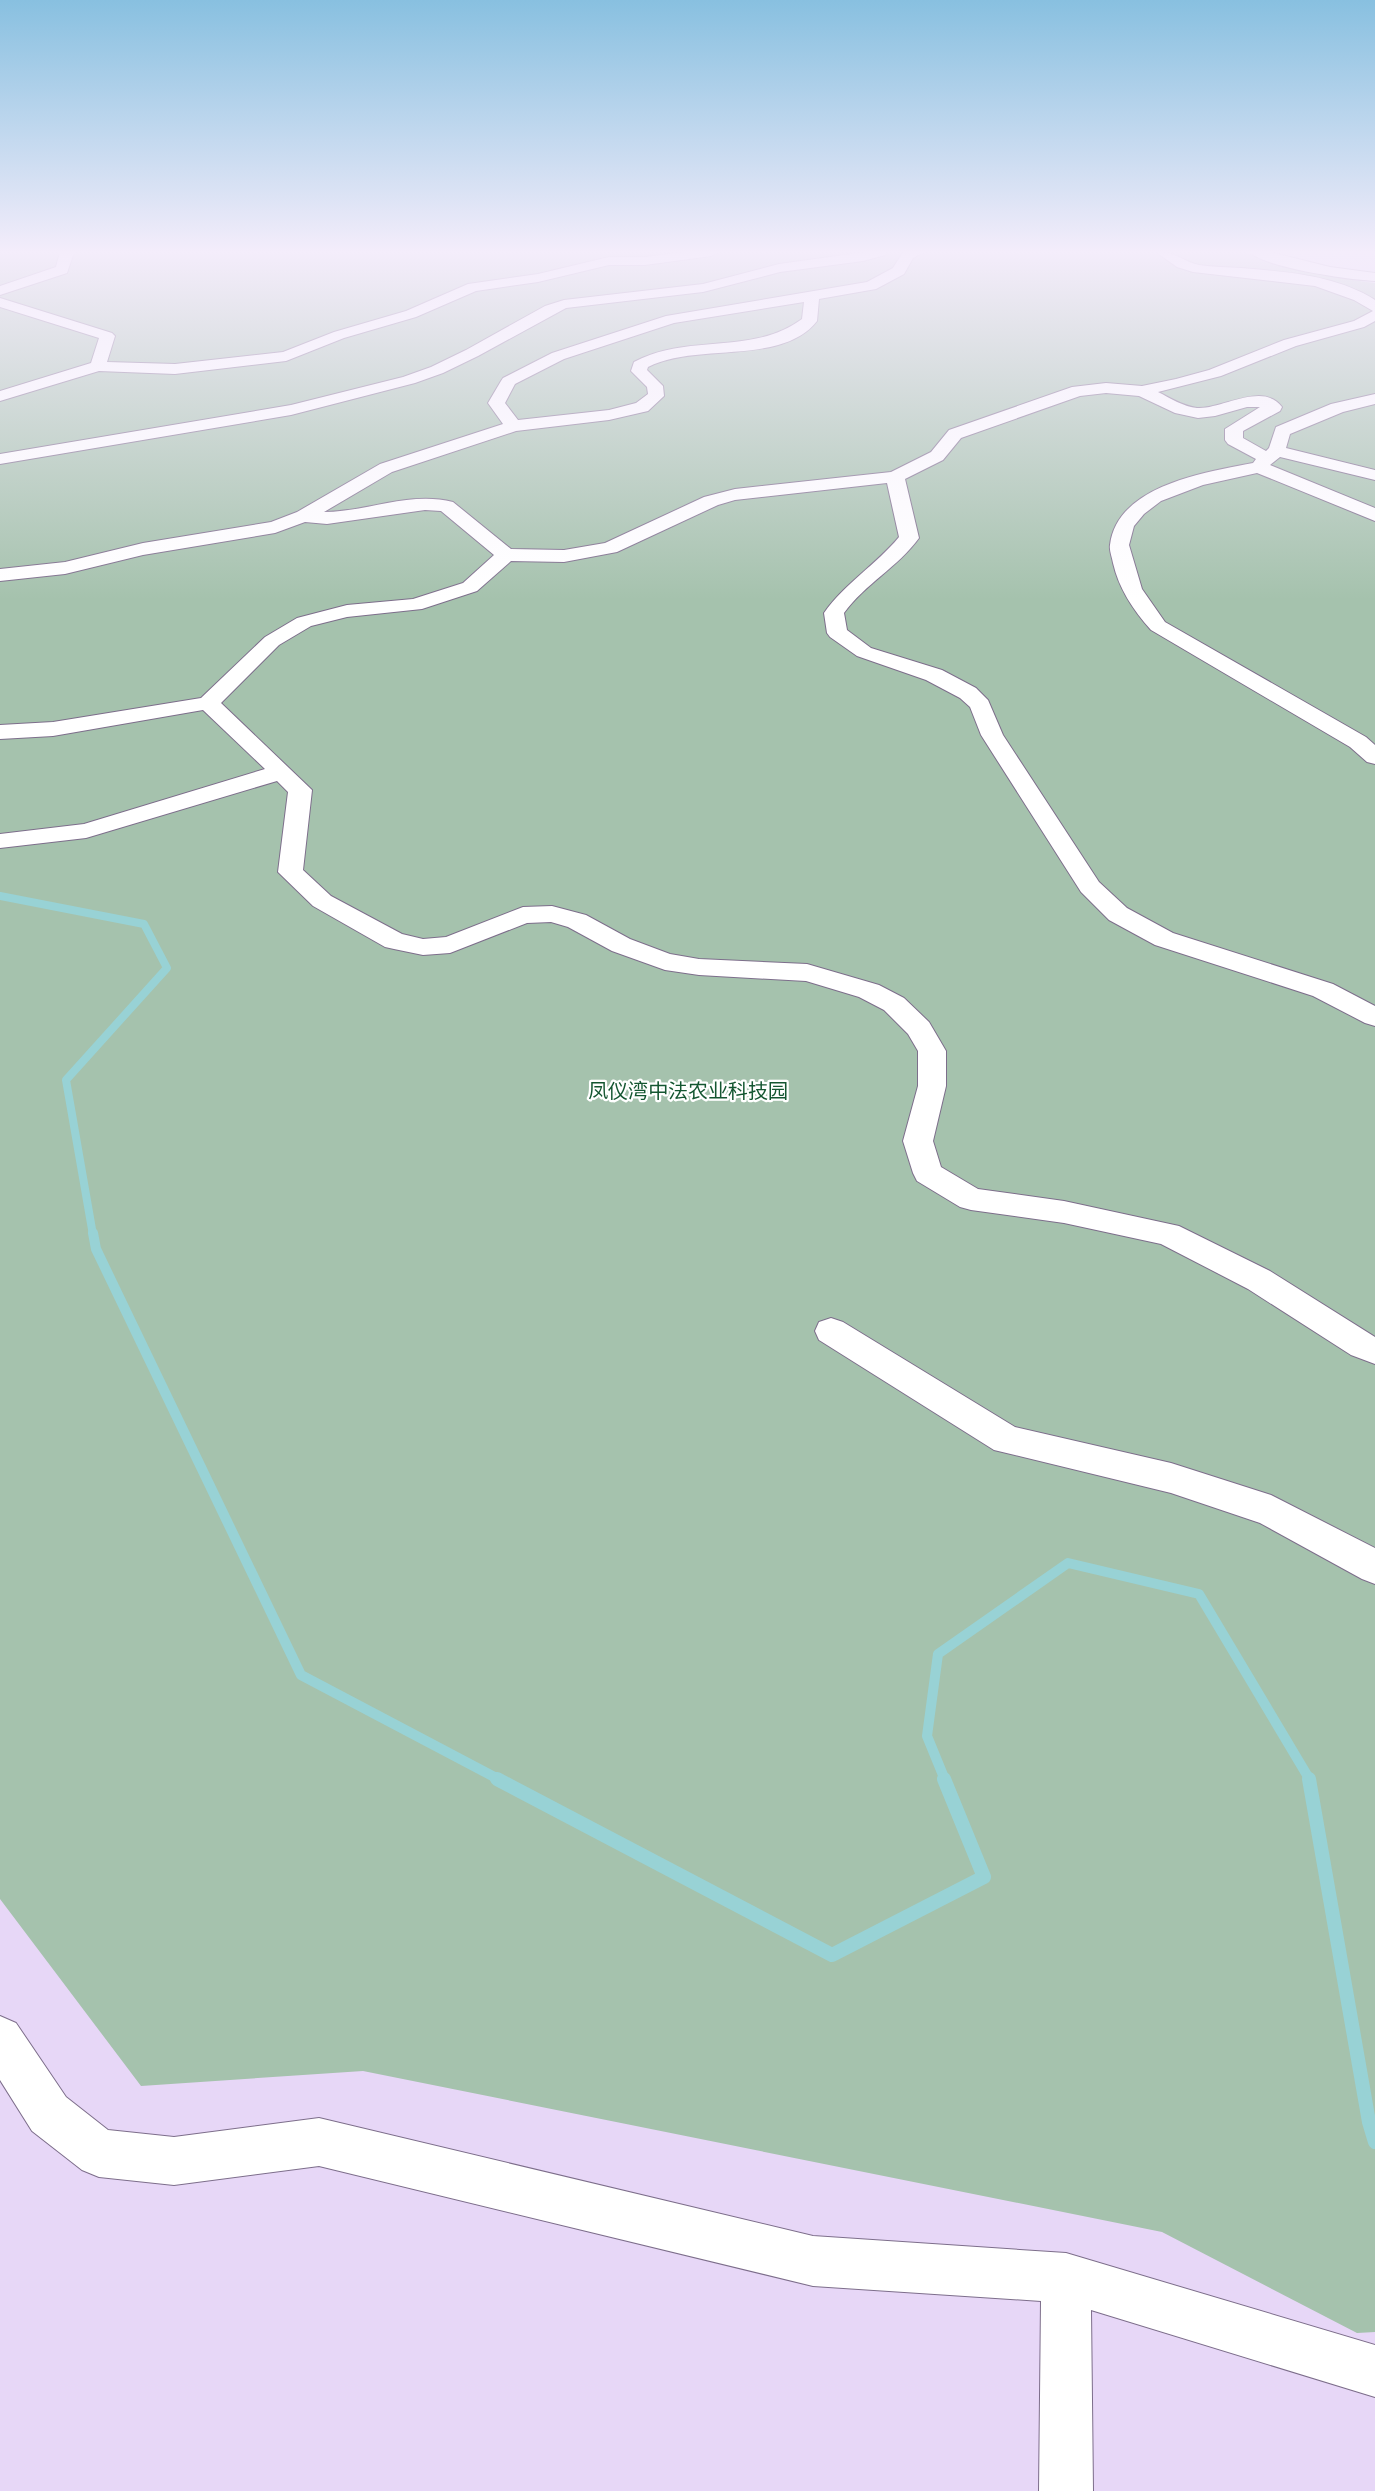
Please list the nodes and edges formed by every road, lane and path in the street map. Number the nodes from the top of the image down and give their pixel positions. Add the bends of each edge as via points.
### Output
1 (91, 368) edge
2 (156, 368) edge
3 (181, 368) edge
4 (436, 368) edge
5 (534, 368) edge
6 (639, 368) edge
7 (1227, 368) edge
8 (1142, 391) junction
9 (0, 396) edge
10 (1375, 399) edge
11 (514, 426) junction
12 (0, 459) edge
13 (1267, 459) junction
14 (1375, 475) edge
15 (895, 477) junction
16 (1375, 515) edge
17 (304, 516) junction
18 (506, 555) junction
19 (0, 575) edge
20 (208, 703) junction
21 (0, 732) edge
22 (1375, 757) edge
23 (280, 772) junction
24 (0, 841) edge
25 (1375, 1017) edge
26 (831, 1331) dead end
27 (1375, 1351) edge
28 (1375, 1567) edge
29 (0, 2039) edge
30 (1066, 2278) junction
31 (1373, 2371) edge
32 (1066, 2491) edge

1 - 9 street
2 - 3 street
4 - 12 street via 409,380 291,410
5 - 11 street via 509,381 496,403
6 - 11 street via 655,386 656,396 642,407 609,415
7 - 8 street
8 - 13 street via 1174,406 1203,413 1250,400 1274,407 1233,429 1234,440
8 - 15 street via 1078,391 956,434 938,456
10 - 13 street via 1337,408 1282,431
11 - 17 street via 386,468
13 - 14 street
13 - 16 street
13 - 22 street via 1188,483 1139,506 1130,516 1119,545 1126,580 1138,603 1158,626 1358,742
15 - 18 street via 735,495 711,501 610,548 564,556
15 - 25 street via 909,538 844,597 834,613 837,633 864,652 934,675 968,693 980,705 992,735 1090,887 1118,914 1164,939 1323,990
17 - 18 street via 327,518 414,505 446,506
17 - 19 street via 275,527 143,549 64,568
18 - 20 street via 470,587 426,602 347,611 304,622 272,641
20 - 21 street via 53,729
20 - 23 street
23 - 24 street via 86,831
23 - 27 street via 300,790 290,872 322,901 394,940 423,947 450,945 523,915 552,914 577,921 621,945 665,962 699,968 807,973 869,991 894,1004 919,1028 932,1052 932,1086 918,1141 928,1173 971,1199 1064,1212 1168,1234 1259,1280
26 - 28 street via 1006,1440 1171,1478 1271,1511
29 - 30 street via 49,2114 99,2153 174,2161 319,2142 813,2261
30 - 31 street
30 - 32 street

